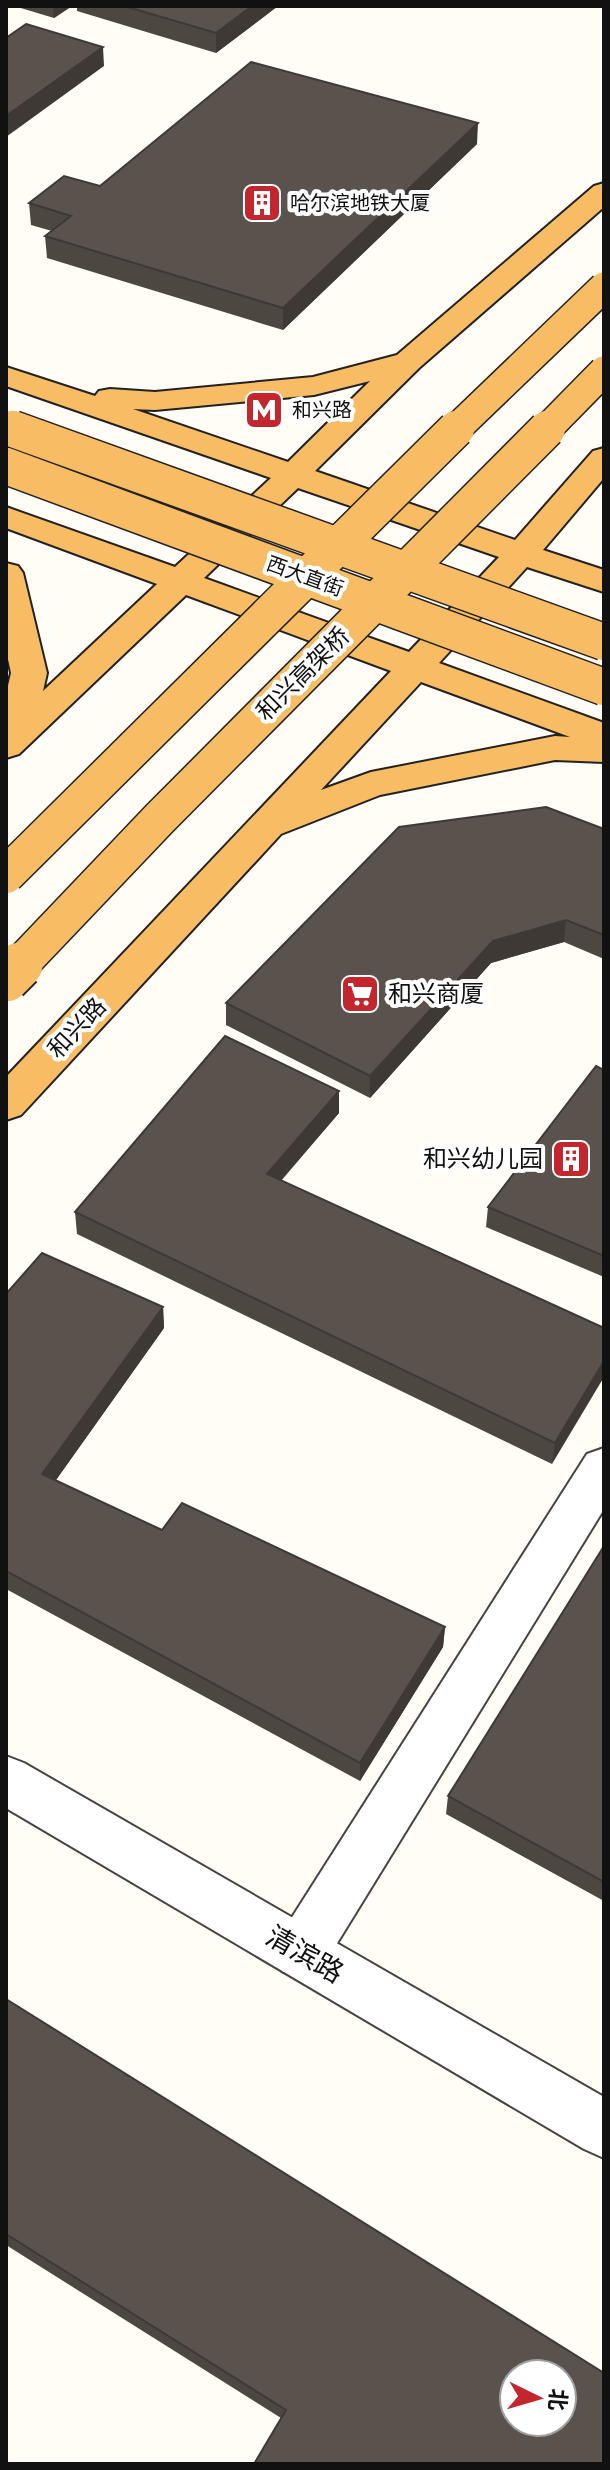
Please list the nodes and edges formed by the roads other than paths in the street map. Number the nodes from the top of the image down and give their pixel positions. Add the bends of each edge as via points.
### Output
1 (604, 192) edge
2 (604, 287) edge
3 (408, 361) junction
4 (604, 371) edge
5 (6, 376) edge
6 (62, 395) junction
7 (6, 426) edge
8 (604, 458) edge
9 (6, 466) edge
10 (294, 474) junction
11 (6, 517) edge
12 (520, 555) junction
13 (6, 573) edge
14 (183, 580) junction
15 (604, 582) edge
16 (604, 642) edge
17 (416, 666) junction
18 (604, 687) edge
19 (604, 736) edge
20 (10, 743) edge
21 (604, 750) edge
22 (268, 826) junction
23 (6, 875) edge
24 (6, 979) edge
25 (6, 1104) edge
26 (604, 1468) edge
27 (6, 1780) edge
28 (301, 1952) junction
29 (604, 2129) edge

1 - 3 highway
2 - 23 highway, bridge
3 - 6 highway via 314,386 233,396 155,401
3 - 10 highway
4 - 24 highway, 和兴高架桥, bridge
5 - 6 highway
6 - 10 highway
7 - 16 highway, 西大直街, bridge
8 - 12 highway, 和兴路
9 - 18 highway, 西大直街, bridge
10 - 12 highway
10 - 14 highway
11 - 14 highway
12 - 15 highway
12 - 17 highway, 和兴路
13 - 20 highway via 29,673
14 - 17 highway
14 - 20 highway
17 - 19 highway
17 - 22 highway, 和兴路
21 - 22 highway via 555,748 371,784
22 - 25 highway, 和兴路
26 - 28 street
27 - 28 street, 清滨路
28 - 29 street, 清滨路

